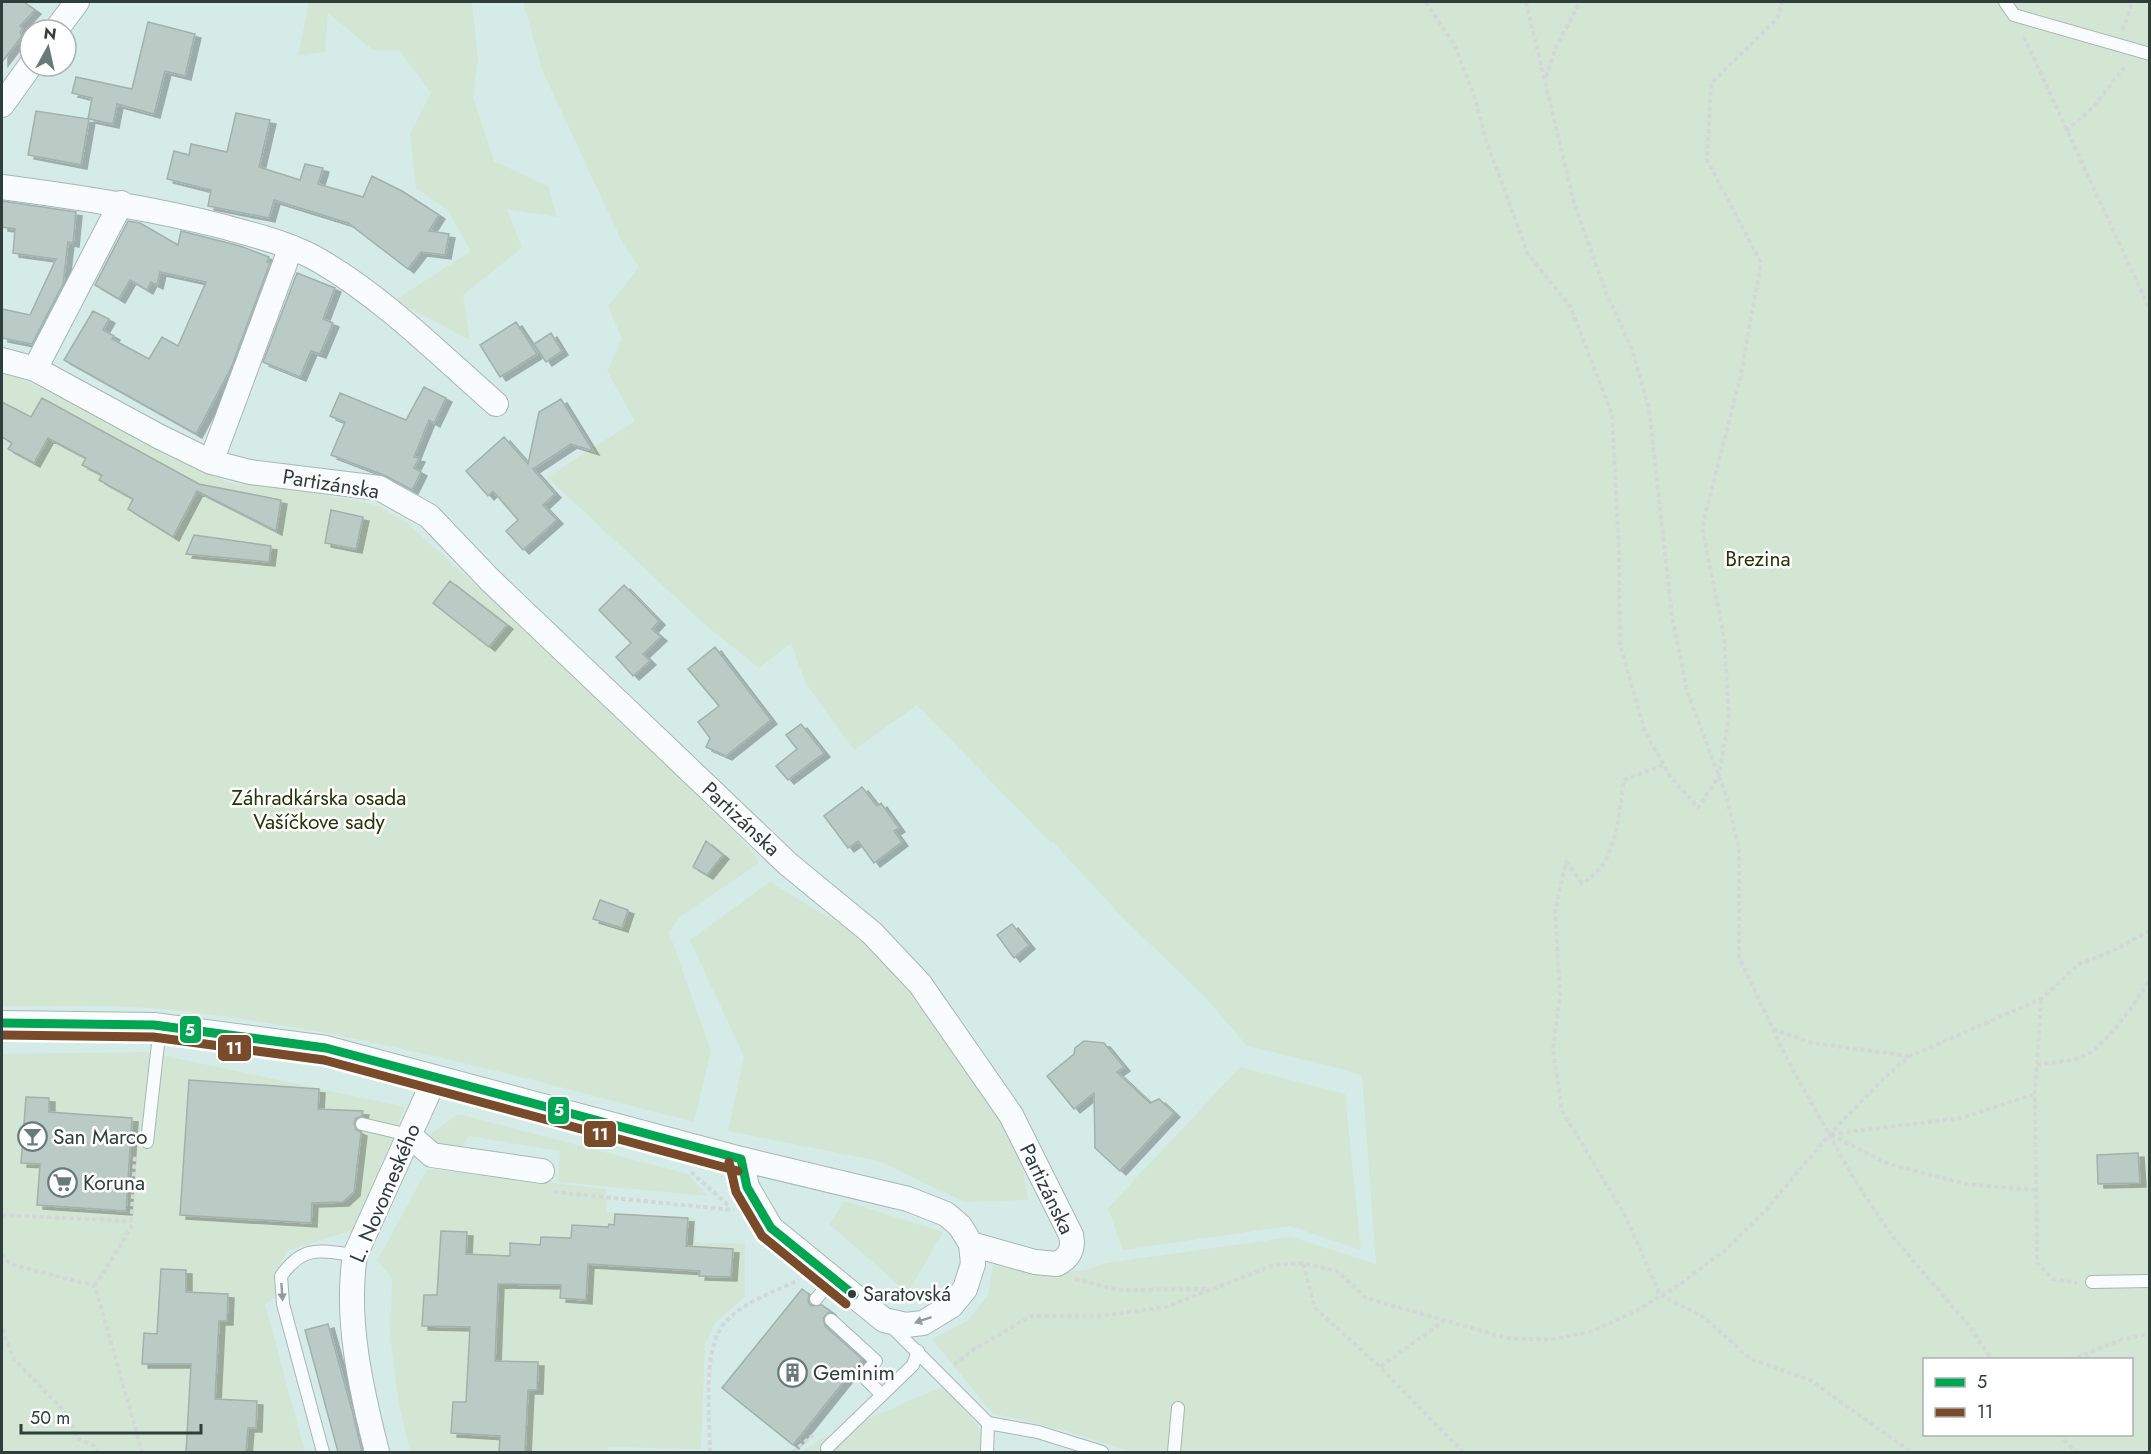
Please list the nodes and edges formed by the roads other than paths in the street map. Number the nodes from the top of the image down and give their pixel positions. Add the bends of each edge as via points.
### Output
1 (76, 2) edge
2 (2005, 2) edge
3 (65, 18) edge
4 (2145, 52) edge
5 (21, 78) edge
6 (2, 105) edge
7 (2, 187) edge
8 (121, 203) junction
9 (291, 247) junction
10 (2, 360) edge
11 (34, 369) junction
12 (496, 404) dead end
13 (211, 462) junction
14 (2, 1023) edge
15 (160, 1026) junction
16 (435, 1078) junction
17 (362, 1124) dead end
18 (409, 1135) junction
19 (147, 1142) road end
20 (741, 1159) junction
21 (542, 1172) road end
22 (971, 1244) junction
23 (355, 1255) junction
24 (833, 1279) junction
25 (2150, 1281) edge
26 (2092, 1282) road end
27 (816, 1299) dead end
28 (831, 1320) dead end
29 (884, 1320) junction
30 (918, 1352) junction
31 (882, 1395) junction
32 (1178, 1408) dead end
33 (988, 1423) junction
34 (826, 1448) dead end
35 (323, 1452) edge
36 (377, 1452) edge
37 (987, 1452) edge
38 (1102, 1452) edge
39 (1174, 1452) edge

1 - 3 street
2 - 4 lane via 2014,15
5 - 6 street
7 - 8 street
8 - 9 street
8 - 11 street
9 - 12 street via 345,276
9 - 13 street
10 - 11 street, Partizánska
11 - 13 street, Partizánska
13 - 22 street, Partizánska via 250,472 379,488 429,516 788,864 872,933 920,984 1011,1115 1073,1244 1070,1255 1057,1264 1035,1262
14 - 15 street
15 - 16 street via 326,1048
15 - 19 lane
16 - 18 street, L. Novomeského
16 - 20 street
17 - 18 lane
18 - 21 street via 432,1155
18 - 23 street, L. Novomeského
20 - 22 street via 908,1199 946,1214 960,1226
20 - 24 street via 747,1187 771,1228
22 -> 29 street via 973,1264 965,1289 951,1306 923,1323 906,1325
23 -> 35 lane via 316,1251 294,1258 281,1276 283,1304
23 - 36 street, L. Novomeského via 351,1313
24 - 27 lane
24 - 29 street
25 - 26 lane
28 - 31 lane via 876,1361 862,1376
29 - 30 lane
30 - 31 lane via 913,1365
30 - 33 lane
31 - 34 lane
32 - 39 lane
33 - 37 lane
33 - 38 lane via 1038,1432

